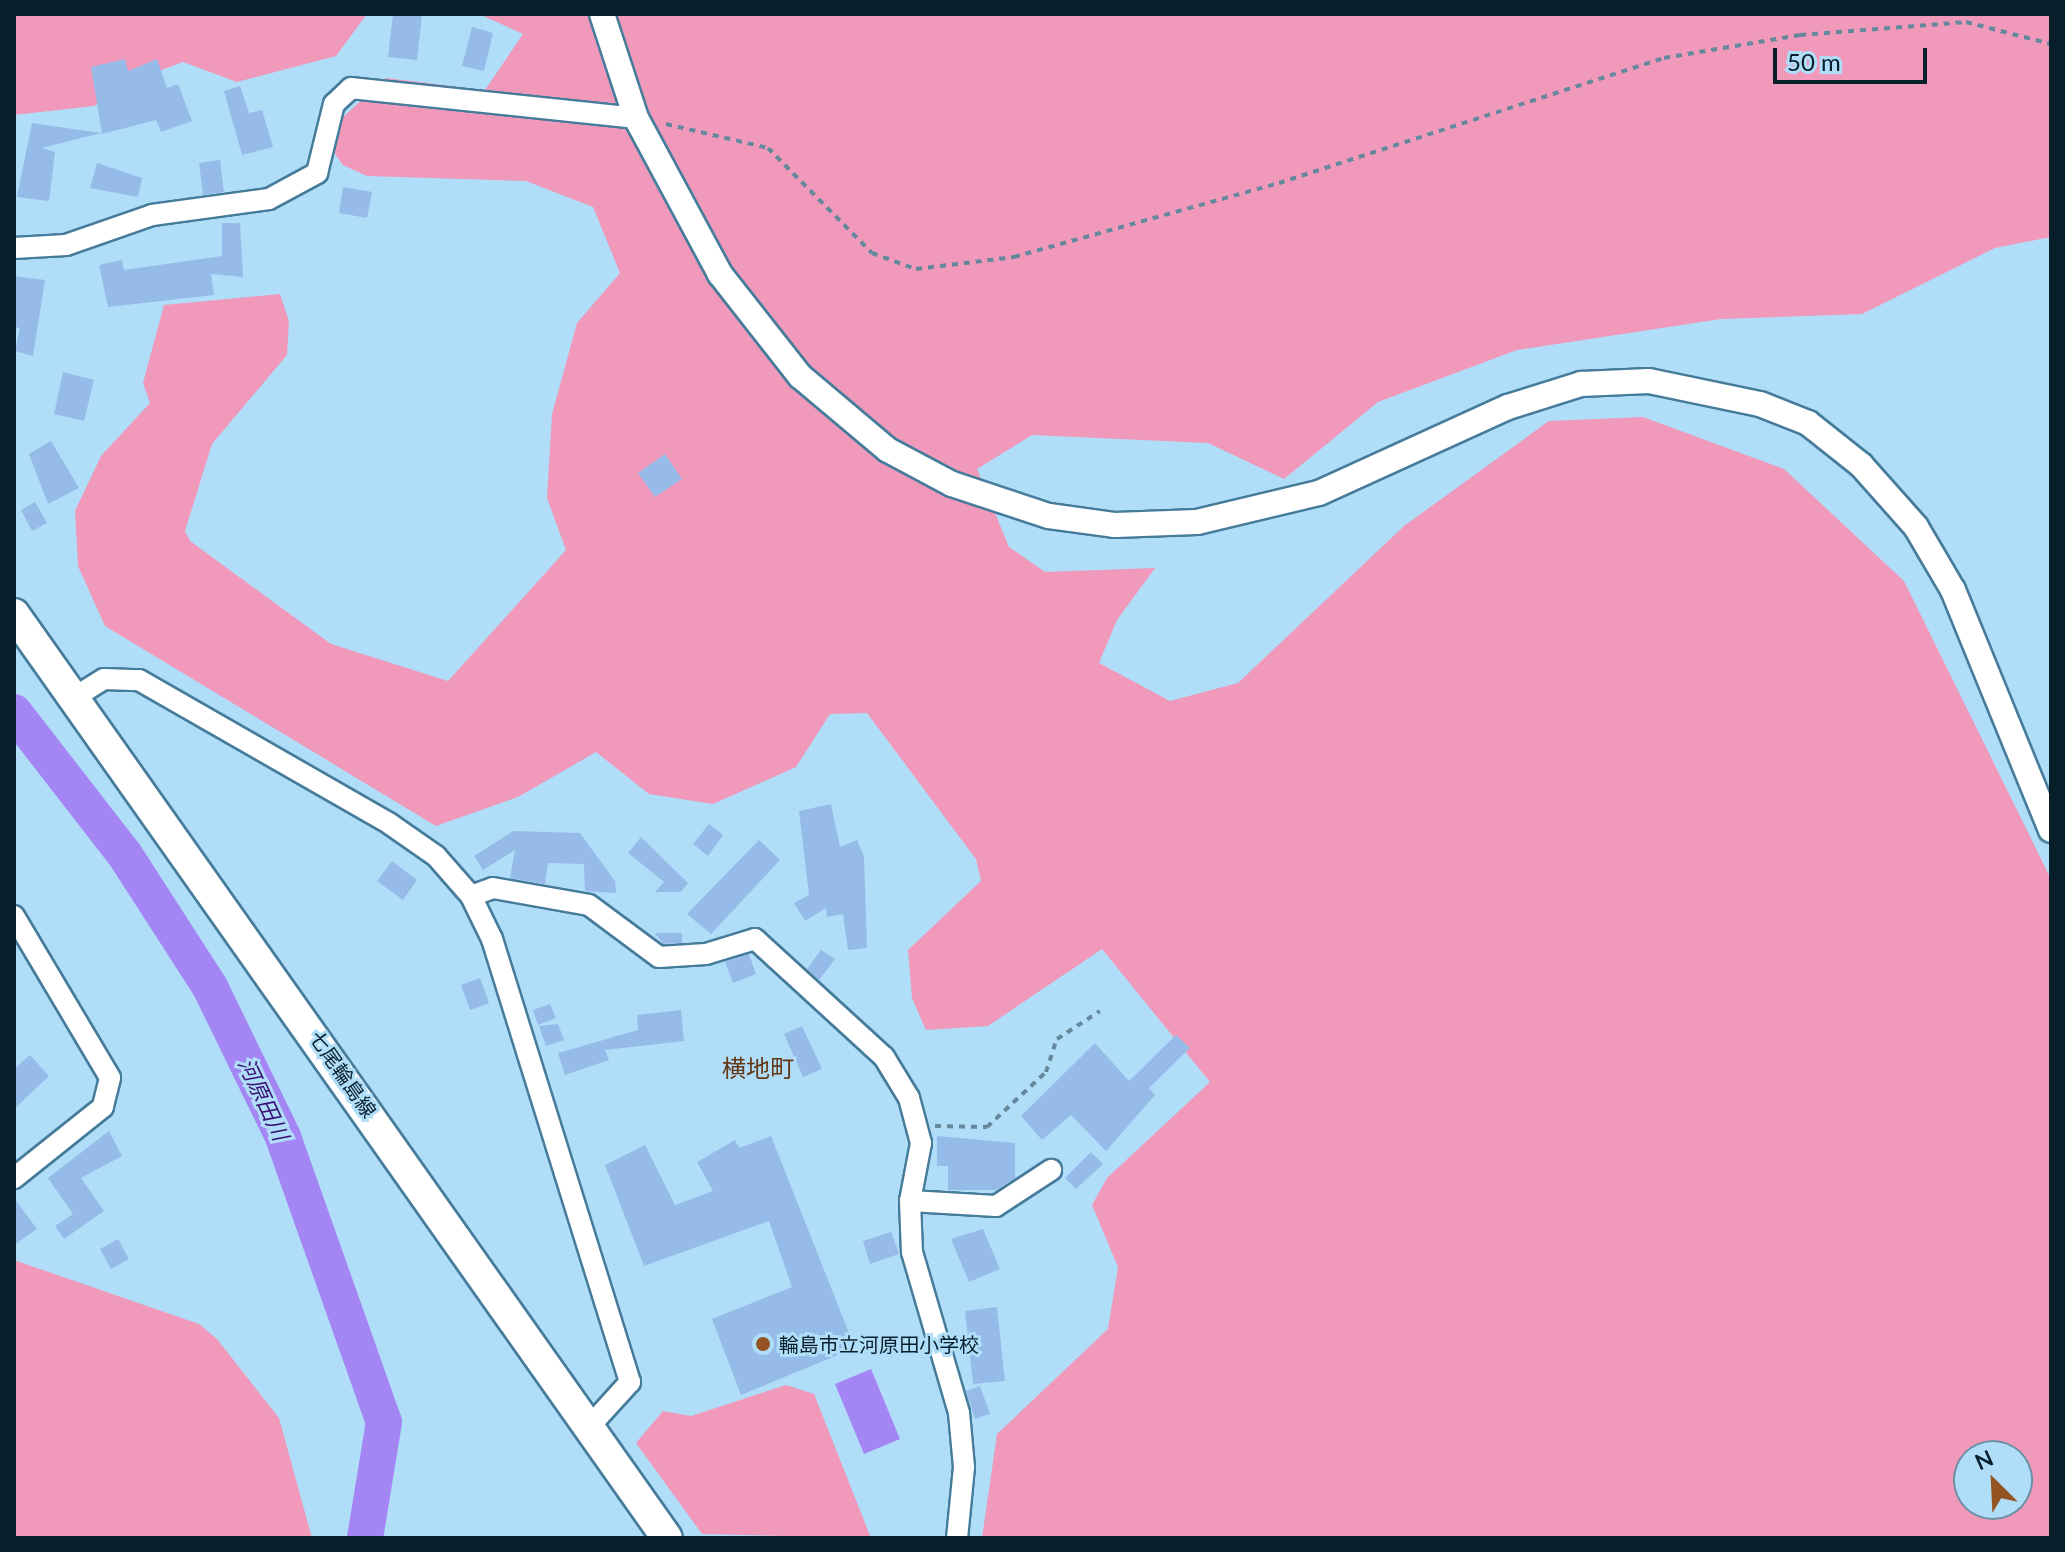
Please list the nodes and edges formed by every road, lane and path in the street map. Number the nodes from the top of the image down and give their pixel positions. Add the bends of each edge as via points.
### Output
1 (602, 14) edge
2 (2051, 44) edge
3 (636, 118) junction
4 (14, 248) edge
5 (14, 614) edge
6 (75, 697) junction
7 (2051, 830) edge
8 (471, 896) junction
9 (14, 916) edge
10 (1100, 1011) dead end
11 (916, 1125) junction
12 (1051, 1170) dead end
13 (14, 1178) edge
14 (910, 1201) junction
15 (589, 1427) junction
16 (667, 1538) edge
17 (957, 1538) edge

1 - 3 street
2 - 3 path via 1966,22 1800,35 1664,58 1279,183 1014,257 916,269 872,253 768,148
3 - 4 street via 351,88 334,104 317,173 269,199 152,215 66,245
3 - 7 street via 720,274 800,376 888,450 952,484 1049,516 1115,525 1197,522 1319,493 1508,407 1581,384 1649,381 1760,404 1808,423 1861,465 1916,527 1953,590
5 - 6 main road, 七尾輪島線
6 - 8 street via 104,679 139,680 390,824 436,856
6 - 15 main road, 七尾輪島線
8 - 11 street via 493,888 589,905 659,957 706,954 755,939 884,1057
8 - 15 street via 492,939 630,1382
9 - 13 street via 110,1078 103,1107
10 - 11 path via 1057,1039 1046,1072 987,1127
11 - 14 street via 921,1143
12 - 14 street via 996,1206
14 - 17 street via 921,1297 959,1413 964,1467
15 - 16 main road, 七尾輪島線

